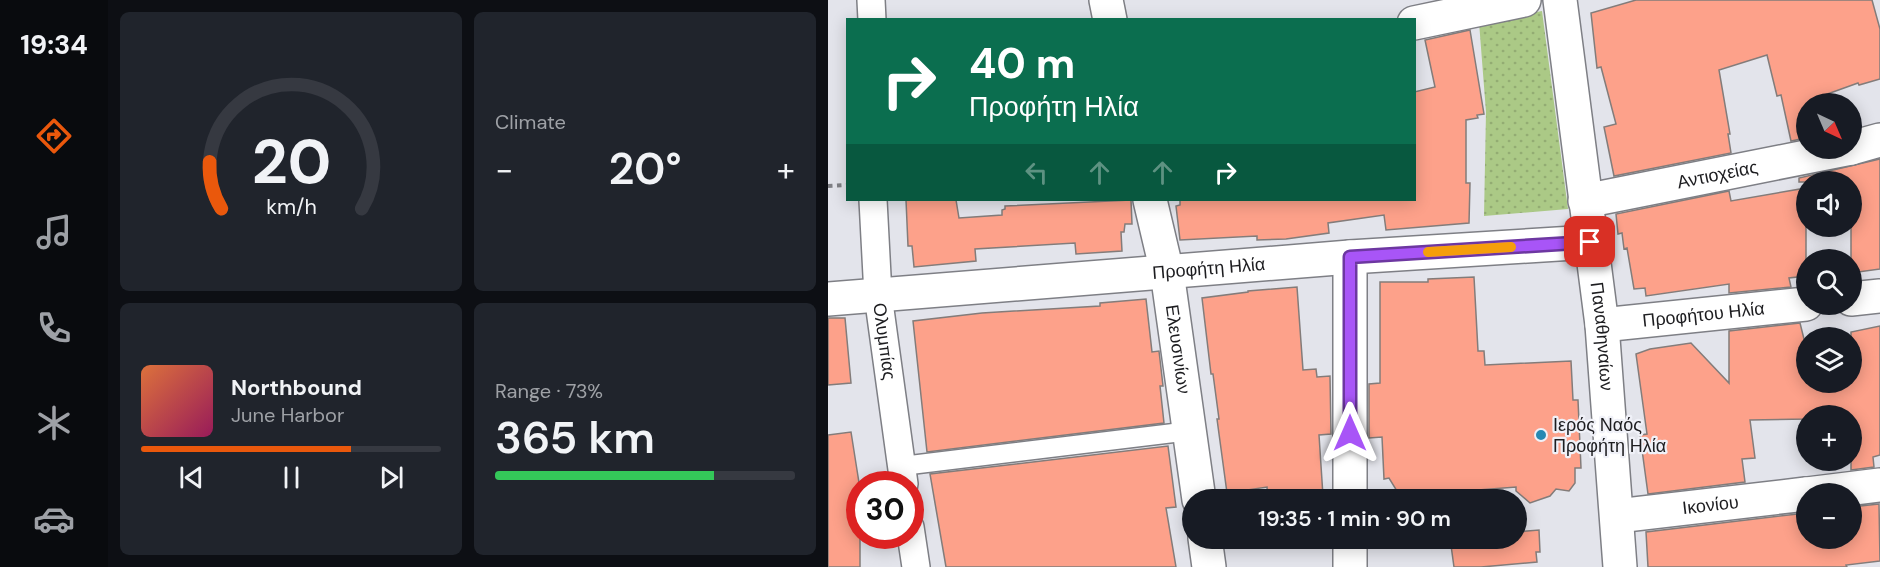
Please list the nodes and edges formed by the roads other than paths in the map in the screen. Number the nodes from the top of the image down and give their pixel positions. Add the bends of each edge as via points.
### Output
1 (871, 0) edge
2 (1106, 0) edge
3 (1524, 0) edge
4 (1560, 0) edge
5 (872, 18) edge
6 (1110, 18) edge
7 (1416, 23) edge
8 (1880, 140) edge
9 (1862, 145) edge
10 (1796, 159) edge
11 (873, 201) edge
12 (1150, 201) edge
13 (1585, 201) junction
14 (1590, 242) junction
15 (1350, 257) junction
16 (1167, 272) junction
17 (878, 295) junction
18 (1880, 296) edge
19 (1862, 298) edge
20 (828, 299) edge
21 (1796, 305) edge
22 (1602, 325) junction
23 (1190, 431) junction
24 (902, 471) edge
25 (924, 472) edge
26 (1880, 485) edge
27 (1862, 487) edge
28 (1198, 489) edge
29 (1350, 489) edge
30 (1796, 495) edge
31 (1617, 516) junction
32 (913, 549) edge
33 (1207, 549) edge
34 (1350, 549) edge
35 (916, 567) edge
36 (1209, 567) edge
37 (1350, 567) edge
38 (1620, 567) edge

1 - 5 street
2 - 6 street
3 - 7 street
4 - 13 street, Παναθηναίων
8 - 9 street, Αντιοχείας
10 - 13 street, Αντιοχείας
11 - 17 street, Ολυμπίας
12 - 16 street, Ελευσινίων
13 - 14 street, Παναθηναίων
14 - 15 street, Προφήτη Ηλία
14 - 22 street, Παναθηναίων
15 - 16 street, Προφήτη Ηλία
15 - 29 street
16 - 17 street, Προφήτη Ηλία
16 - 23 street, Ελευσινίων
17 - 20 street, Προφήτη Ηλία
17 - 24 street, Ολυμπίας
18 - 19 street
21 - 22 street, Προφήτου Ηλία
22 - 31 street, Παναθηναίων
23 - 25 lane
23 - 28 street, Ελευσινίων
26 - 27 street, Ικονίου
30 - 31 street, Ικονίου
31 - 38 street, Παναθηναίων
32 - 35 street
33 - 36 street
34 - 37 street

